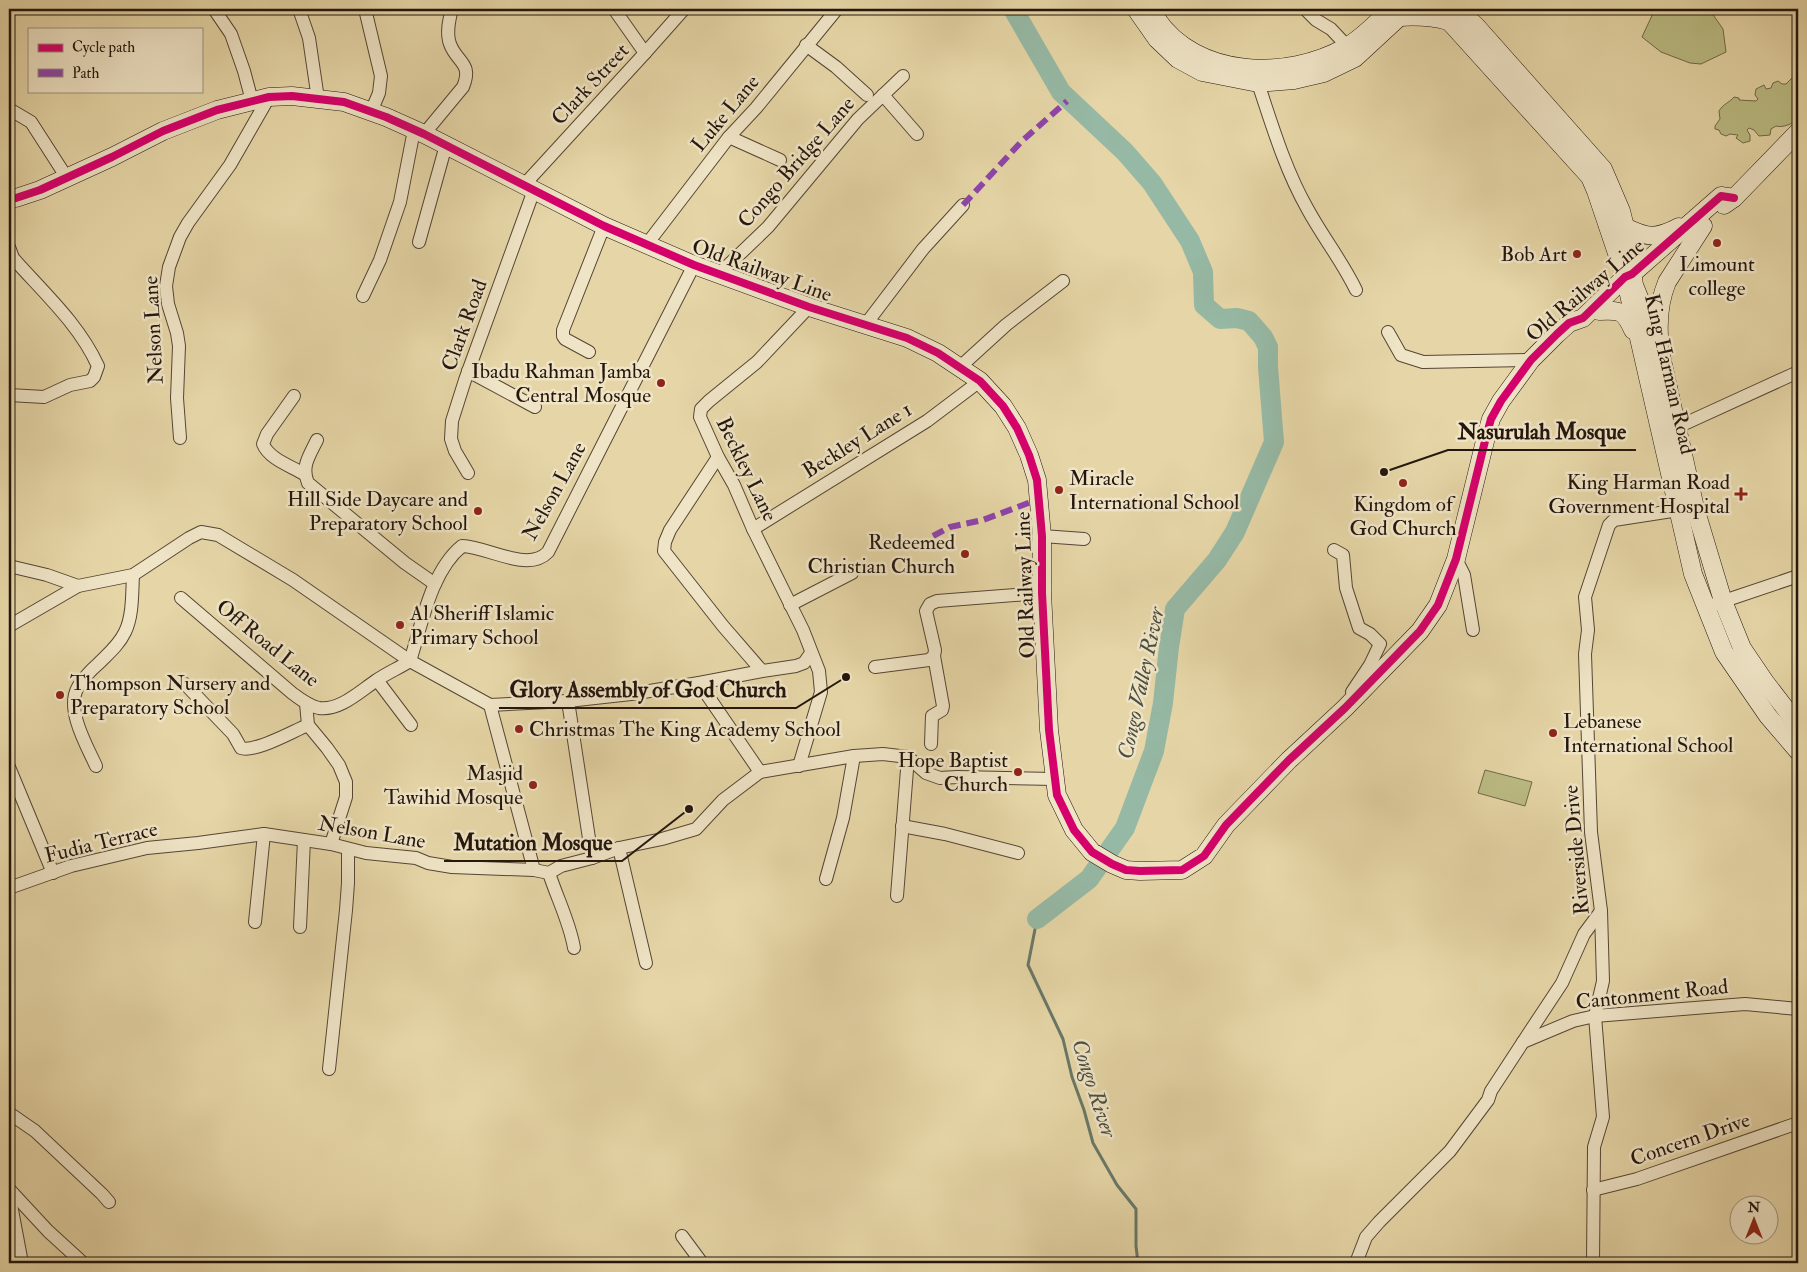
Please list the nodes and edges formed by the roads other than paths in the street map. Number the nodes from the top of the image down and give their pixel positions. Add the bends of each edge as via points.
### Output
1 (214, 9) edge
2 (299, 9) edge
3 (365, 9) edge
4 (452, 9) edge
5 (614, 9) edge
6 (684, 9) edge
7 (837, 9) edge
8 (1136, 9) edge
9 (1150, 9) edge
10 (1306, 9) edge
11 (1399, 12) edge
12 (1448, 13) edge
13 (806, 45) junction
14 (1348, 46) junction
15 (645, 53) junction
16 (903, 76) dead end
17 (1258, 83) junction
18 (866, 95) dead end
19 (883, 95) junction
20 (260, 99) junction
21 (318, 99) junction
22 (9, 109) edge
23 (371, 112) junction
24 (419, 132) junction
25 (918, 134) dead end
26 (1797, 135) edge
27 (730, 137) junction
28 (446, 145) junction
29 (780, 160) dead end
30 (66, 178) junction
31 (529, 188) junction
32 (9, 198) edge
33 (1734, 198) junction
34 (963, 205) dead end
35 (1708, 207) junction
36 (604, 226) junction
37 (1703, 226) junction
38 (1619, 232) junction
39 (419, 242) dead end
40 (647, 244) junction
41 (10, 255) edge
42 (694, 265) junction
43 (719, 274) junction
44 (1629, 281) junction
45 (1063, 282) dead end
46 (1356, 290) dead end
47 (363, 296) dead end
48 (809, 307) junction
49 (1598, 308) junction
50 (866, 324) junction
51 (1388, 332) dead end
52 (1639, 344) junction
53 (1659, 347) junction
54 (589, 352) dead end
55 (1531, 360) junction
56 (960, 367) junction
57 (468, 371) junction
58 (1798, 372) edge
59 (980, 381) junction
60 (9, 395) edge
61 (294, 396) dead end
62 (535, 407) dead end
63 (1676, 428) junction
64 (1659, 434) junction
65 (180, 438) dead end
66 (317, 440) dead end
67 (718, 457) junction
68 (468, 473) dead end
69 (304, 474) junction
70 (1696, 508) junction
71 (1678, 510) junction
72 (753, 529) junction
73 (1042, 536) junction
74 (1084, 539) dead end
75 (1334, 550) dead end
76 (1456, 559) junction
77 (9, 566) edge
78 (852, 573) dead end
79 (133, 576) junction
80 (1798, 576) edge
81 (435, 584) junction
82 (78, 586) junction
83 (1042, 593) junction
84 (181, 598) dead end
85 (1722, 601) junction
86 (790, 605) junction
87 (1706, 608) junction
88 (9, 626) edge
89 (1473, 630) dead end
90 (811, 653) junction
91 (934, 656) junction
92 (410, 661) junction
93 (875, 667) dead end
94 (762, 671) junction
95 (377, 680) junction
96 (699, 683) junction
97 (185, 684) dead end
98 (568, 701) junction
99 (306, 703) junction
100 (490, 705) junction
101 (1345, 708) junction
102 (308, 725) junction
103 (411, 725) dead end
104 (1798, 725) edge
105 (931, 744) dead end
106 (1798, 751) edge
107 (854, 756) junction
108 (908, 757) junction
109 (96, 766) dead end
110 (799, 766) junction
111 (9, 768) edge
112 (760, 772) junction
113 (1056, 779) junction
114 (902, 826) junction
115 (264, 834) junction
116 (304, 840) junction
117 (331, 844) junction
118 (619, 848) junction
119 (348, 849) junction
120 (1018, 853) dead end
121 (592, 858) junction
122 (534, 870) junction
123 (53, 872) junction
124 (549, 873) junction
125 (826, 879) dead end
126 (9, 888) edge
127 (897, 896) dead end
128 (1601, 911) junction
129 (256, 922) dead end
130 (300, 927) dead end
131 (574, 948) dead end
132 (646, 963) dead end
133 (1798, 1009) edge
134 (1595, 1016) junction
135 (1523, 1042) junction
136 (329, 1069) dead end
137 (9, 1113) edge
138 (1798, 1123) edge
139 (9, 1189) edge
140 (1593, 1190) junction
141 (9, 1194) edge
142 (109, 1202) dead end
143 (682, 1236) dead end
144 (22, 1263) edge
145 (83, 1263) edge
146 (702, 1263) edge
147 (1356, 1263) edge
148 (1593, 1263) edge

1 - 20 street via 231,34 244,71
2 - 21 street via 309,38
3 - 23 street via 381,76 379,93
4 - 24 street via 448,32 450,45 467,69 467,77 463,87
5 - 15 street
6 - 15 street, Clark Street
7 - 13 street, Luke Lane
8 - 17 street via 1157,39 1178,59 1202,72
9 - 14 street via 1165,31 1186,48 1206,60 1230,65 1276,69 1296,66
10 - 14 street
11 - 12 street via 1436,18
11 - 14 street
11 - 17 street via 1355,58 1324,73
12 - 38 street, King Harman Road via 1563,136 1590,177
13 - 18 street
13 - 27 street, Luke Lane
15 - 31 street, Clark Street
16 - 19 street, Congo Bridge Lane
17 - 46 street via 1306,208
19 - 25 street
19 - 43 street, Congo Bridge Lane via 858,119 768,228
20 - 21 street, Old Railway Line via 292,96
20 - 30 street, Old Railway Line via 217,110 163,131
20 - 65 street, Nelson Lane via 230,165 188,222 169,267 168,304 179,346 176,398
21 - 23 street, Old Railway Line via 344,102
22 - 30 street via 31,122
23 - 24 street, Old Railway Line
24 - 28 street, Old Railway Line
24 - 47 street via 400,202 380,260
26 - 33 street, Old Railway Line
27 - 29 street
27 - 40 street, Luke Lane
28 - 31 street, Old Railway Line
28 - 39 street
30 - 32 street, Old Railway Line via 32,193
31 - 36 street, Old Railway Line
31 - 57 street, Clark Road
33 - 35 street, Old Railway Line via 1721,196
33 - 37 street, Old Railway Line
34 - 50 street via 923,249
35 - 38 street via 1662,236
35 - 44 street, Old Railway Line
36 - 40 street, Old Railway Line
36 - 54 street via 563,330 565,340
37 - 44 street, Old Railway Line
37 - 53 street via 1664,290 1658,322
38 - 44 street, King Harman Road
38 - 49 street via 1608,289
40 - 42 street, Old Railway Line
41 - 60 street via 76,329 98,366 90,381 75,383 44,397
42 - 43 street, Old Railway Line
42 - 81 street, Nelson Lane via 548,552 535,560 523,561 474,546 462,546 451,555
43 - 48 street, Old Railway Line
44 - 49 street, Old Railway Line
44 - 52 street, King Harman Road
44 - 53 street, King Harman Road
45 - 56 street
48 - 50 street, Old Railway Line
48 - 67 street, Beckley Lane via 757,362 701,409 700,417
49 - 52 street via 1622,312 1627,316
49 - 55 street, Old Railway Line via 1569,323
50 - 56 street, Old Railway Line via 907,338
51 - 55 street via 1401,355 1423,362
52 - 64 street, King Harman Road
53 - 63 street, King Harman Road
55 - 76 street, Old Railway Line via 1492,419
56 - 59 street, Old Railway Line
57 - 62 street
57 - 68 street, Clark Road via 450,429 455,451
58 - 63 street
59 - 72 street, Beckley Lane 1 via 927,421
59 - 73 street, Old Railway Line via 1003,406 1029,455 1037,480
61 - 69 street via 266,434 263,444 272,456
63 - 64 street
63 - 70 street, King Harman Road
64 - 71 street, King Harman Road
66 - 69 street
67 - 72 street, Beckley Lane
67 - 94 street via 670,530 664,551
69 - 81 street via 317,492
70 - 71 street, Riverside Drive
70 - 85 street, King Harman Road
71 - 87 street, King Harman Road via 1693,574
71 - 128 street, Riverside Drive via 1614,520 1609,526 1585,597 1591,832
72 - 86 street, Beckley Lane
73 - 74 street
73 - 83 street, Old Railway Line
75 - 101 street via 1342,554 1346,588 1359,628 1380,644
76 - 89 street via 1464,575
76 - 101 street, Old Railway Line via 1438,605 1420,631
77 - 82 street
78 - 86 street
79 - 82 street
79 - 92 street via 201,532 218,536 293,580
79 - 109 street via 126,630 119,643 77,688 75,714
80 - 85 street
81 - 92 street, Nelson Lane
82 - 88 street
83 - 91 street via 930,604 926,611
83 - 113 street, Old Railway Line
84 - 99 street, Off Road Lane
85 - 87 street
85 - 104 street, King Harman Road via 1742,648
86 - 90 street, Beckley Lane
87 - 106 street, King Harman Road via 1724,652 1768,716
90 - 94 street via 804,663 796,666
90 - 110 street, Beckley Lane via 819,671 821,692
91 - 93 street via 929,660
91 - 105 street via 943,706 932,716
92 - 95 street, Off Road Lane
92 - 100 street
94 - 96 street
95 - 99 street, Off Road Lane via 356,696 331,708 318,708
95 - 103 street
96 - 98 street
96 - 112 street
97 - 102 street via 233,734 241,748 264,744
98 - 100 street
98 - 121 street
99 - 102 street
100 - 122 street
101 - 113 street, Old Railway Line via 1226,825 1204,856 1182,870 1126,870 1092,852 1066,814 1057,795
102 - 117 street via 327,748 346,782 346,797
107 - 108 street via 883,754
107 - 110 street
107 - 125 street via 843,818
108 - 113 street via 926,773 940,778
108 - 114 street
110 - 112 street
111 - 123 street
112 - 118 street via 723,800 696,828
114 - 120 street
114 - 127 street
115 - 116 street, Nelson Lane
115 - 123 street, Fudia Terrace via 147,848
115 - 129 street
116 - 117 street, Nelson Lane
116 - 130 street
117 - 119 street, Nelson Lane
118 - 121 street
118 - 132 street
119 - 122 street, Nelson Lane via 416,858 452,868
119 - 136 street via 346,910
121 - 124 street via 561,866
122 - 124 street, Nelson Lane
123 - 126 street, Fudia Terrace
124 - 131 street
128 - 134 street, Riverside Drive via 1603,981
128 - 135 street via 1584,934 1562,983
133 - 134 street, Cantonment Road via 1745,1004
134 - 135 street, Cantonment Road via 1573,1021
134 - 140 street, Riverside Drive via 1603,1116 1594,1147
135 - 147 street via 1490,1091 1488,1100 1450,1150 1366,1237
137 - 142 street via 36,1131
138 - 140 street, Concern Drive via 1637,1179
139 - 145 street
140 - 148 street, Riverside Drive
141 - 144 street
143 - 146 street

